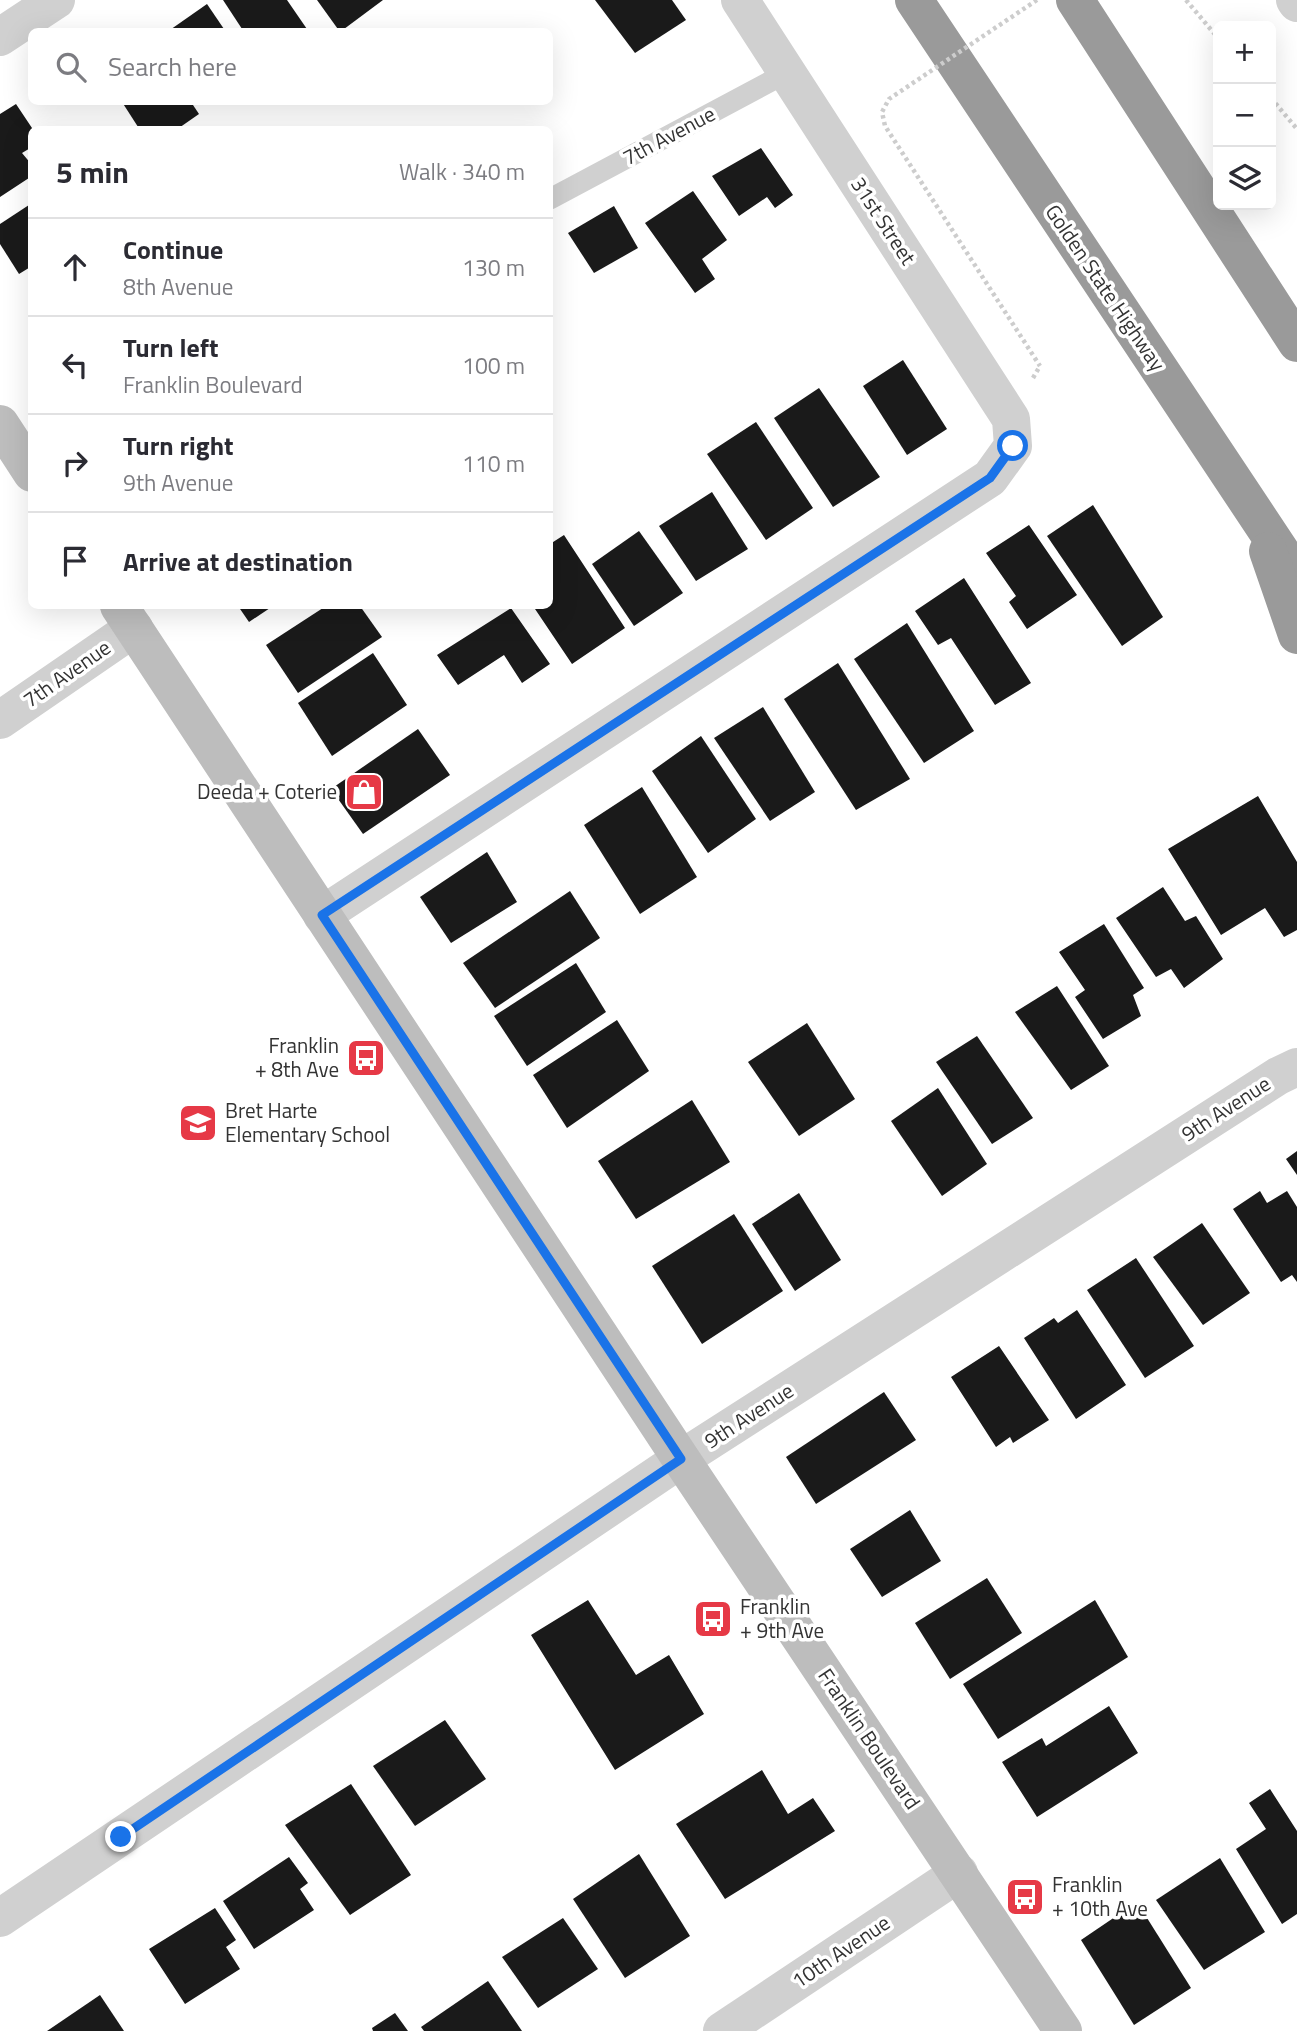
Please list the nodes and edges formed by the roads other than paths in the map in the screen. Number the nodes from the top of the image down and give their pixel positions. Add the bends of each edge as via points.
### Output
1 (56, 0) edge
2 (740, 0) edge
3 (914, 0) edge
4 (1075, 0) edge
5 (0, 37) edge
6 (788, 72) junction
7 (553, 197) edge
8 (1297, 343) edge
9 (0, 424) edge
10 (28, 466) edge
11 (1256, 516) junction
12 (1297, 576) edge
13 (126, 617) edge
14 (1297, 635) edge
15 (0, 720) edge
16 (322, 915) junction
17 (1297, 1067) edge
18 (681, 1459) junction
19 (959, 1873) junction
20 (0, 1917) edge
21 (722, 2031) edge
22 (1063, 2031) edge

1 - 5 street
2 - 6 street, 31st Street
3 - 11 highway, Golden State Highway
4 - 8 highway
6 - 7 lane, 7th Avenue
6 - 16 street, 31st Street via 1011,419 1013,446 990,478
9 - 10 main road
11 - 12 highway, Golden State Highway
11 - 14 highway
13 - 15 street, 7th Avenue
13 - 16 main road, Franklin Boulevard
16 - 18 main road, Franklin Boulevard
17 - 18 street, 9th Avenue
18 - 19 main road, Franklin Boulevard
18 - 20 street, 9th Avenue
19 - 21 street, 10th Avenue
19 - 22 main road, Franklin Boulevard

